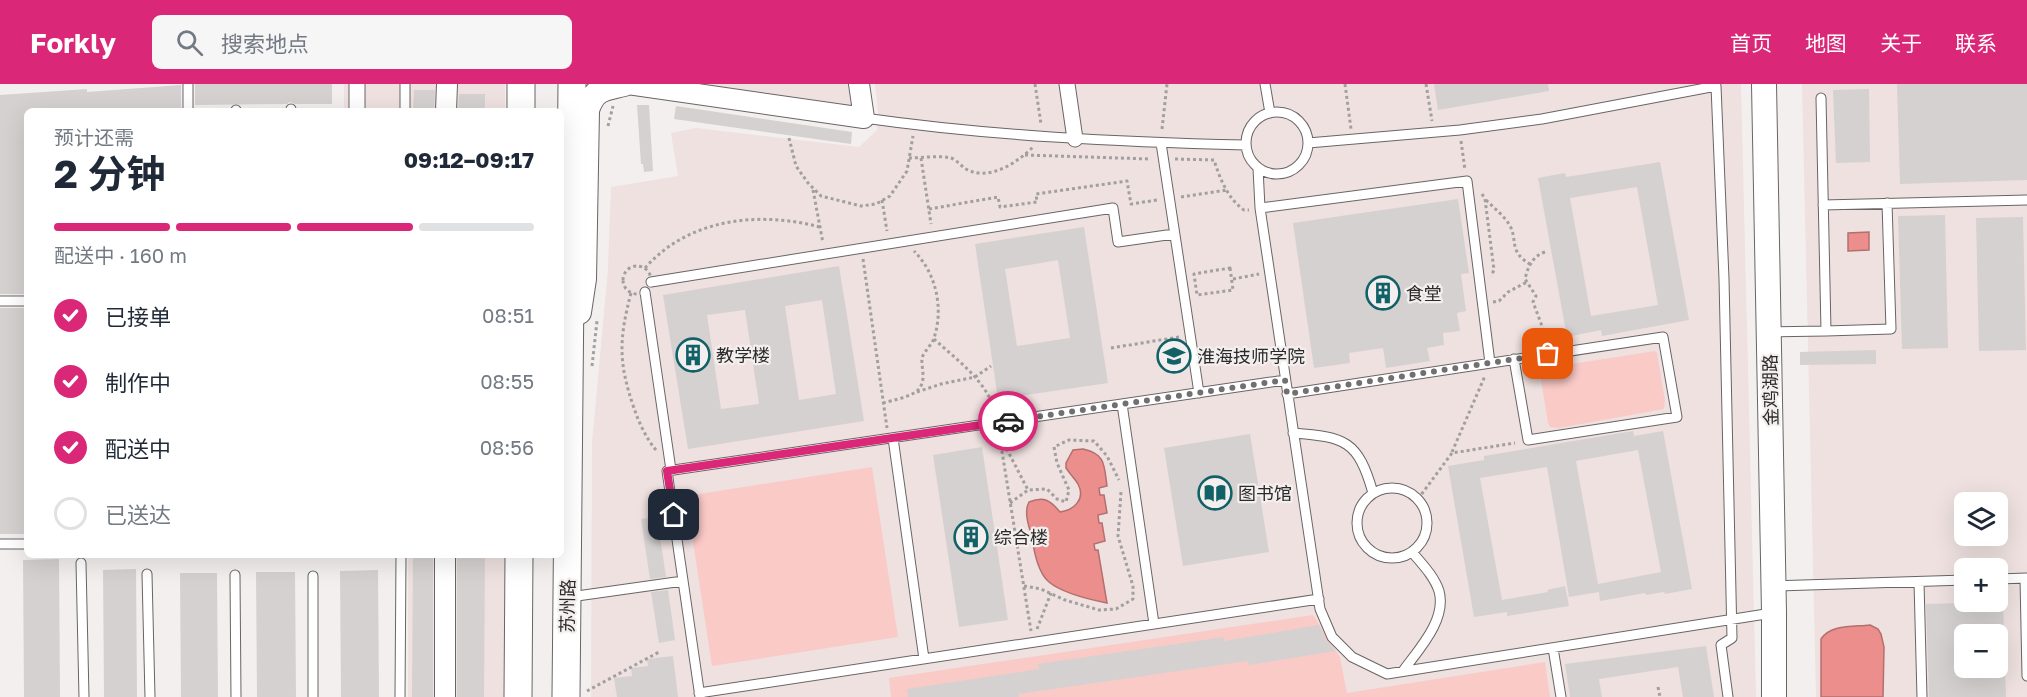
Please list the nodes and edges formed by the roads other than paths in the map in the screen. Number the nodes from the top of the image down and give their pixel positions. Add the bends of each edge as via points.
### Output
1 (188, 84) edge
2 (357, 84) edge
3 (405, 84) edge
4 (447, 84) edge
5 (521, 84) edge
6 (572, 84) edge
7 (859, 84) edge
8 (1067, 84) edge
9 (1265, 84) edge
10 (1764, 84) edge
11 (1720, 85) edge
12 (622, 91) edge
13 (1821, 98) dead end
14 (188, 108) edge
15 (357, 108) edge
16 (405, 108) edge
17 (446, 108) edge
18 (520, 108) edge
19 (1270, 113) junction
20 (864, 118) junction
21 (1076, 139) junction
22 (1161, 143) junction
23 (1308, 143) junction
24 (1246, 145) junction
25 (1258, 168) junction
26 (2027, 200) edge
27 (1887, 203) junction
28 (1823, 205) junction
29 (1260, 208) junction
30 (1174, 234) junction
31 (651, 282) dead end
32 (645, 292) dead end
33 (0, 301) edge
34 (24, 301) edge
35 (1826, 331) junction
36 (1769, 332) junction
37 (1514, 359) junction
38 (1490, 363) junction
39 (580, 373) junction
40 (1285, 380) junction
41 (1199, 393) junction
42 (1287, 394) junction
43 (1122, 404) junction
44 (1293, 434) junction
45 (890, 438) junction
46 (671, 470) junction
47 (1373, 493) junction
48 (0, 544) edge
49 (24, 544) edge
50 (1412, 552) junction
51 (401, 558) edge
52 (445, 558) edge
53 (519, 558) edge
54 (81, 563) dead end
55 (147, 574) dead end
56 (235, 575) dead end
57 (313, 576) dead end
58 (2008, 579) edge
59 (2026, 579) edge
60 (1954, 580) edge
61 (683, 581) junction
62 (1919, 582) junction
63 (1774, 586) junction
64 (567, 597) junction
65 (1319, 599) junction
66 (1774, 612) junction
67 (1731, 619) junction
68 (1154, 624) junction
69 (1553, 648) junction
70 (924, 659) junction
71 (1403, 671) junction
72 (2027, 676) edge
73 (579, 690) edge
74 (699, 695) edge
75 (84, 697) edge
76 (150, 697) edge
77 (236, 697) edge
78 (313, 697) edge
79 (400, 697) edge
80 (444, 697) edge
81 (518, 697) edge
82 (1561, 697) edge
83 (1728, 697) edge
84 (1774, 697) edge
85 (1922, 697) edge

1 - 14 lane
2 - 15 street
3 - 16 lane
4 - 17 street
5 - 18 main road
6 - 39 main road, 苏州路
7 - 20 street
8 - 21 street
9 - 19 lane
10 - 36 street, 金鸡湖路
11 - 23 lane via 1542,119
11 - 67 lane
12 - 20 street
12 - 39 street via 598,91 587,110
13 - 28 lane
19 - 23 lane via 1296,119
19 - 24 lane via 1255,122
20 - 21 lane
21 - 22 lane
22 - 24 lane
22 - 30 lane
23 - 25 lane via 1295,168 1276,174
24 - 25 lane
25 - 29 lane
26 - 27 lane
27 - 28 lane
27 - 35 lane via 1891,329
28 - 35 lane
29 - 38 lane via 1467,181
29 - 40 lane
30 - 31 lane via 1118,242 1113,208
30 - 41 lane
32 - 46 lane
33 - 34 lane
35 - 36 lane
36 - 63 street, 金鸡湖路
37 - 37 lane via 1663,337 1677,417 1528,440
37 - 38 lane
38 - 42 lane
39 - 64 main road, 苏州路
40 - 41 lane
40 - 42 lane
41 - 43 lane
42 - 44 lane
43 - 45 lane
43 - 68 lane
44 - 47 lane via 1330,436 1343,442 1365,466
44 - 65 lane
45 - 46 lane
45 - 70 lane
46 - 61 lane via 667,471
47 - 50 lane via 1397,488 1418,499 1427,521 1426,533
47 - 50 lane via 1365,500 1356,521 1362,543 1380,557 1391,559
48 - 49 lane
50 - 71 lane via 1432,577 1441,602 1428,635
51 - 79 lane
52 - 80 street
53 - 81 main road
54 - 75 lane
55 - 76 lane
56 - 77 lane
57 - 78 lane
58 - 59 lane
59 - 72 lane
60 - 62 lane
61 - 64 lane
61 - 74 lane
62 - 63 lane
62 - 85 lane
63 - 66 street, 金鸡湖路
64 - 73 main road, 苏州路
65 - 68 lane
65 - 71 lane via 1332,637 1352,657 1387,674
66 - 67 lane
66 - 84 street, 金鸡湖路
67 - 69 lane
67 - 83 lane via 1732,638 1721,645
68 - 70 lane
69 - 71 lane
69 - 82 lane
70 - 74 lane

